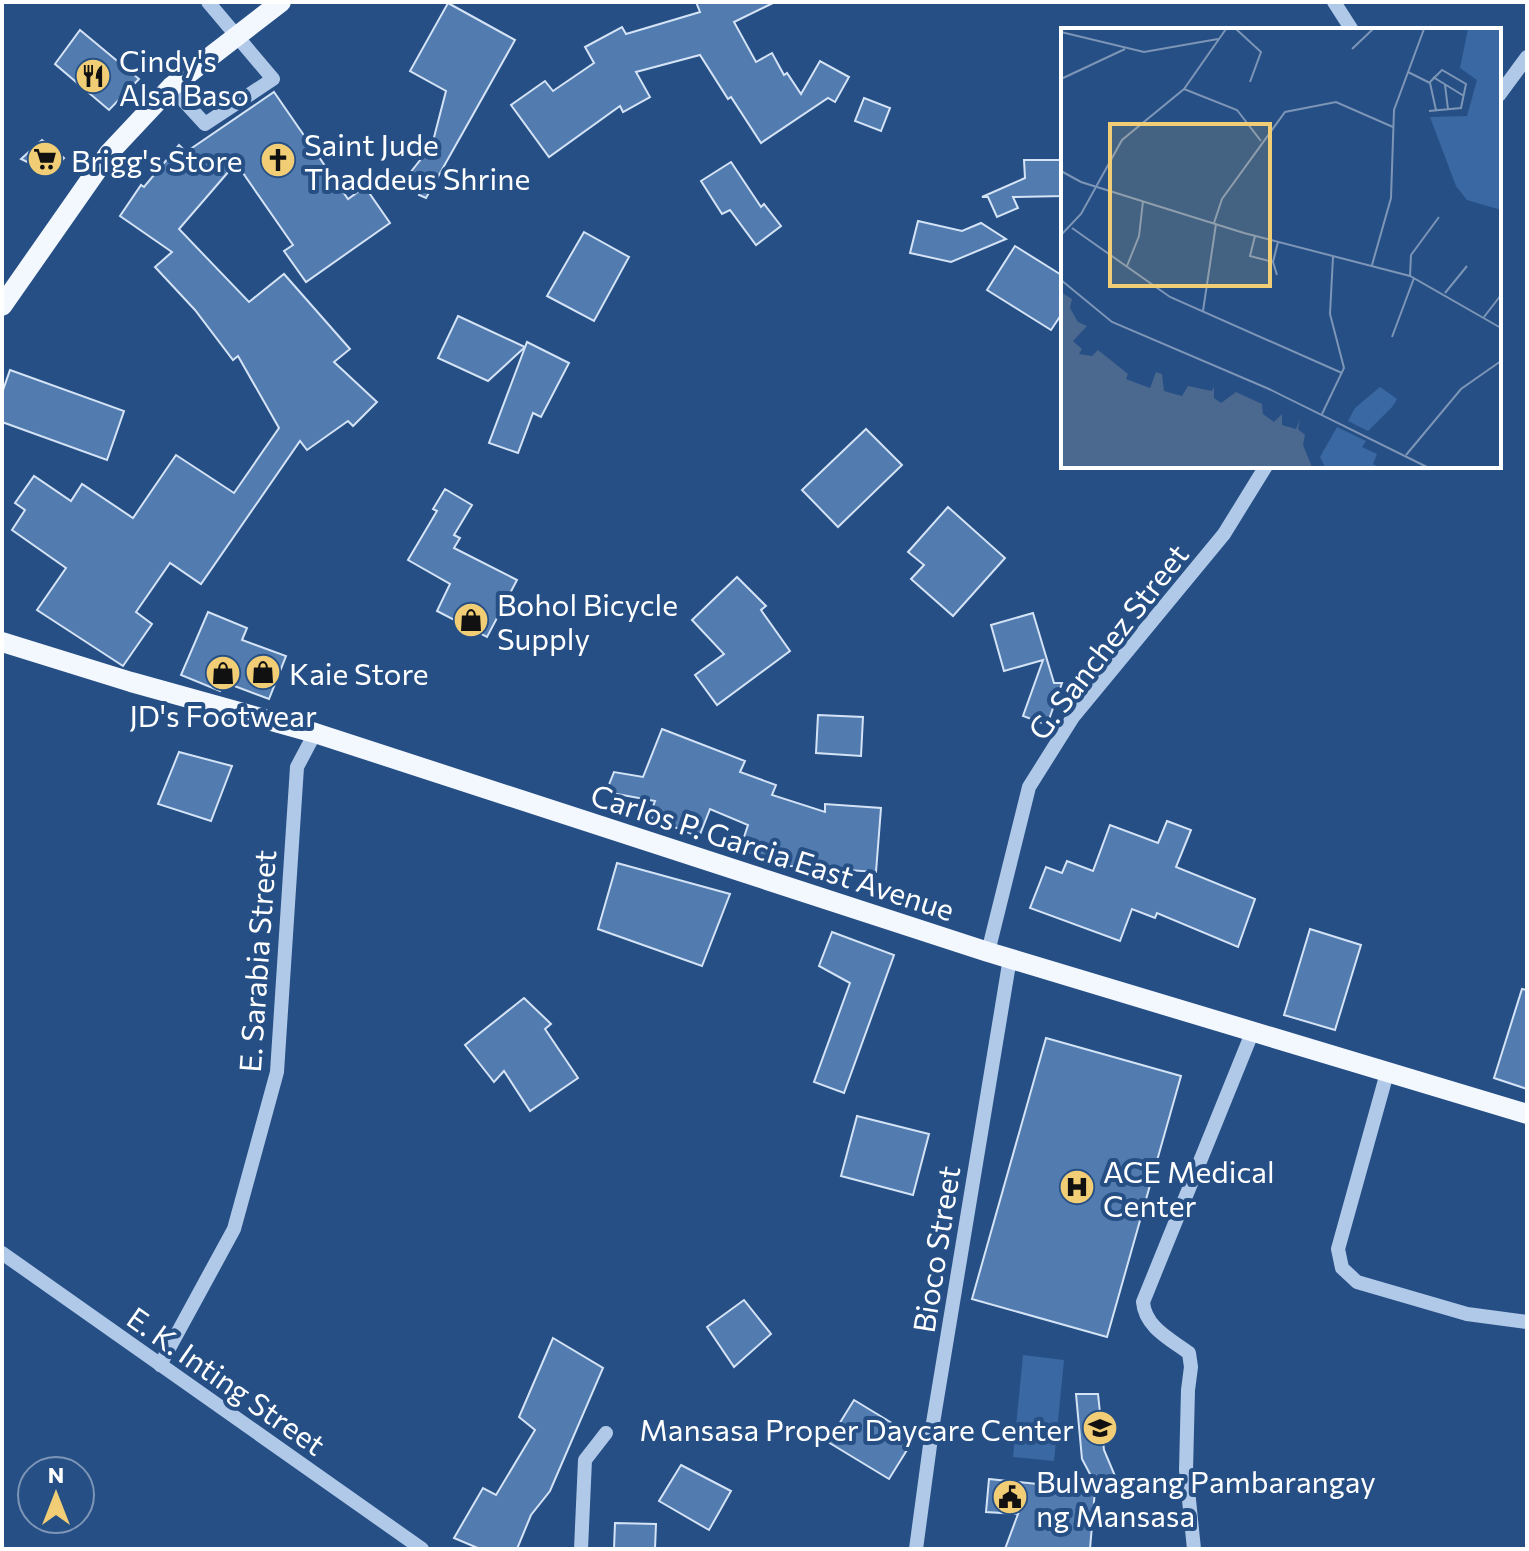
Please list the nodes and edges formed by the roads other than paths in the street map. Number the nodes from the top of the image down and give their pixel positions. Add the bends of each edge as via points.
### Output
1 (208, 2) edge
2 (281, 2) edge
3 (1334, 2) edge
4 (1351, 28) edge
5 (236, 37) junction
6 (1527, 57) edge
7 (171, 87) junction
8 (1501, 92) edge
9 (2, 306) edge
10 (1265, 468) edge
11 (2, 642) edge
12 (315, 733) junction
13 (988, 952) junction
14 (1010, 958) junction
15 (1252, 1033) junction
16 (1387, 1073) junction
17 (1527, 1114) edge
18 (2, 1253) edge
19 (1527, 1322) edge
20 (160, 1365) junction
21 (606, 1433) dead end
22 (422, 1549) edge
23 (581, 1549) edge
24 (916, 1549) edge
25 (1194, 1549) edge

1 - 5 street
2 - 5 main road
3 - 4 street
5 - 7 main road
5 - 7 street via 273,79 205,124
6 - 8 street
7 - 9 main road via 109,153
10 - 13 street, G. Sanchez Street via 1224,534 1073,717 1029,787
11 - 12 main road, Carlos P. Garcia East Avenue
12 - 13 main road, Carlos P. Garcia East Avenue
12 - 20 street, E. Sarabia Street via 297,767 277,1072 234,1229
13 - 14 main road, Carlos P. Garcia East Avenue
14 - 15 main road, Carlos P. Garcia East Avenue
14 - 24 street, Bioco Street
15 - 16 main road, Carlos P. Garcia East Avenue
15 - 25 street via 1143,1302 1152,1325 1189,1353 1186,1470
16 - 17 main road, Carlos P. Garcia East Avenue
16 - 19 street via 1338,1249 1342,1268 1357,1282 1467,1314
18 - 20 street, E. K. Inting Street
20 - 22 street, E. K. Inting Street
21 - 23 street via 585,1460

